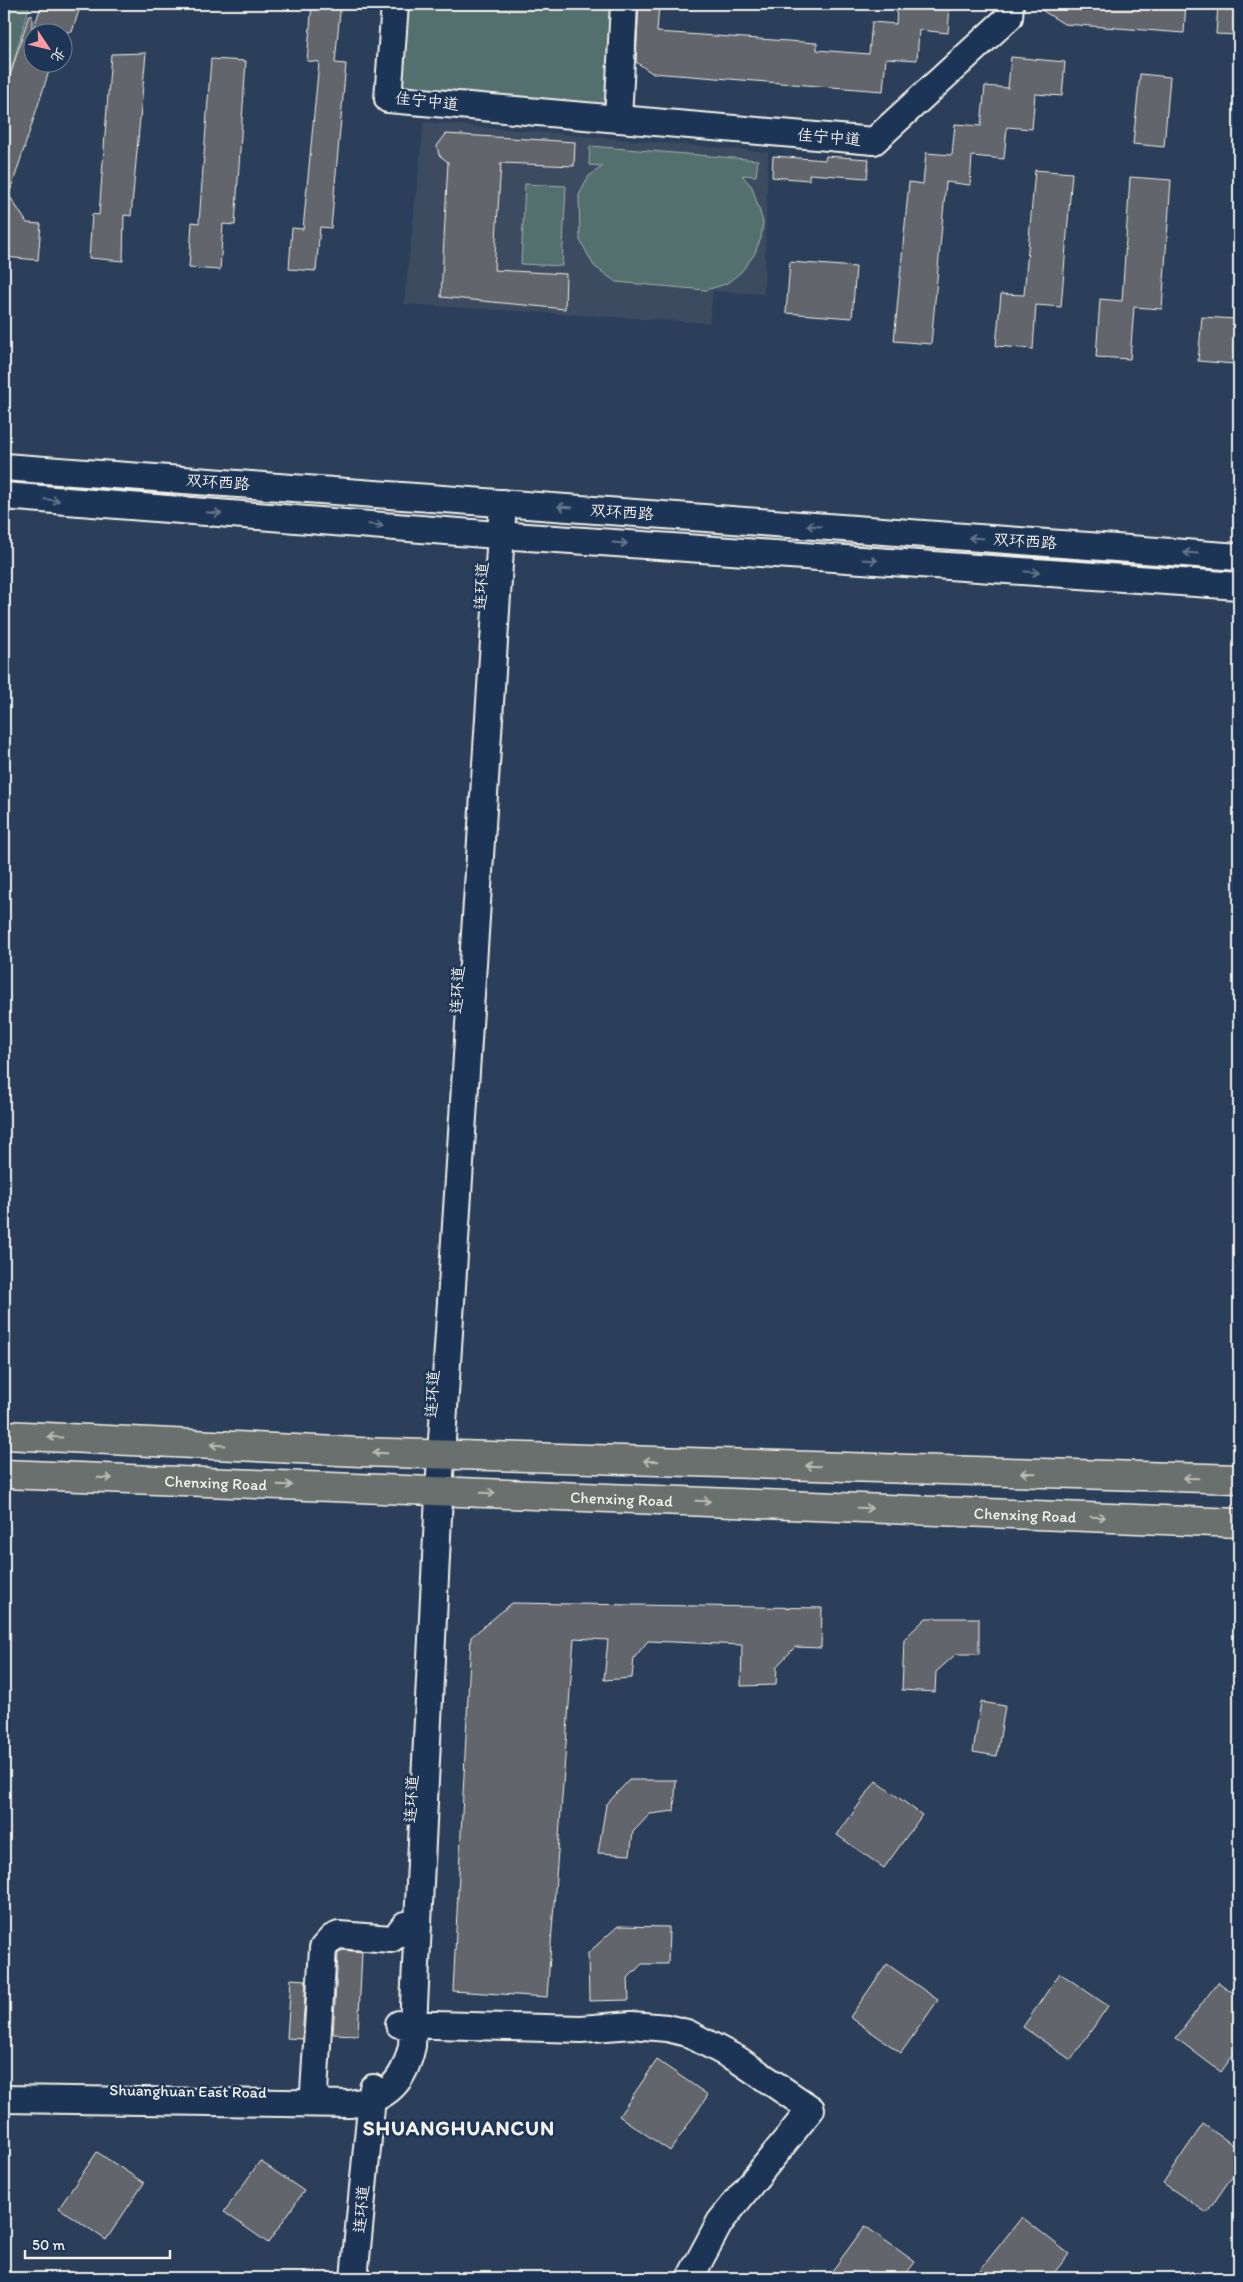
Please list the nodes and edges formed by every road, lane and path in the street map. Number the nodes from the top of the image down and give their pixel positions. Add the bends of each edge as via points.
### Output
1 (395, 4) edge
2 (624, 4) edge
3 (1010, 4) edge
4 (618, 119) junction
5 (4, 467) edge
6 (4, 496) edge
7 (495, 502) junction
8 (492, 534) junction
9 (1239, 557) edge
10 (1239, 586) edge
11 (4, 1435) edge
12 (435, 1454) junction
13 (4, 1474) edge
14 (1239, 1479) edge
15 (433, 1491) junction
16 (1239, 1522) edge
17 (405, 1925) junction
18 (406, 2024) junction
19 (4, 2088) edge
20 (372, 2094) junction
21 (319, 2097) junction
22 (4, 2098) edge
23 (354, 2278) edge
24 (690, 2278) edge

1 - 4 street, 佳宁中道 via 388,99
2 - 4 street
3 - 4 street, 佳宁中道 via 1009,17 874,141
5 - 7 street, 双环西路
6 -> 8 street, 双环西路
7 - 8 street, 连环道
9 -> 7 street, 双环西路
8 -> 10 street, 双环西路
8 - 12 street, 连环道
12 -> 11 main road
14 -> 12 main road
12 - 15 street, 连环道
13 -> 15 main road, Chenxing Road
15 -> 16 main road, Chenxing Road
15 - 17 street, 连环道
15 - 18 street
17 - 18 street, 连环道
17 - 21 street via 391,1939 339,1935 327,1941 323,1948
18 - 20 street via 410,2053 402,2075 385,2093
18 - 24 street via 667,2028 687,2033 737,2059 811,2109 720,2222
19 - 21 street, Shuanghuan East Road
20 - 21 street, Shuanghuan East Road via 350,2104
20 - 23 street, 连环道
21 - 22 street, Shuanghuan East Road

